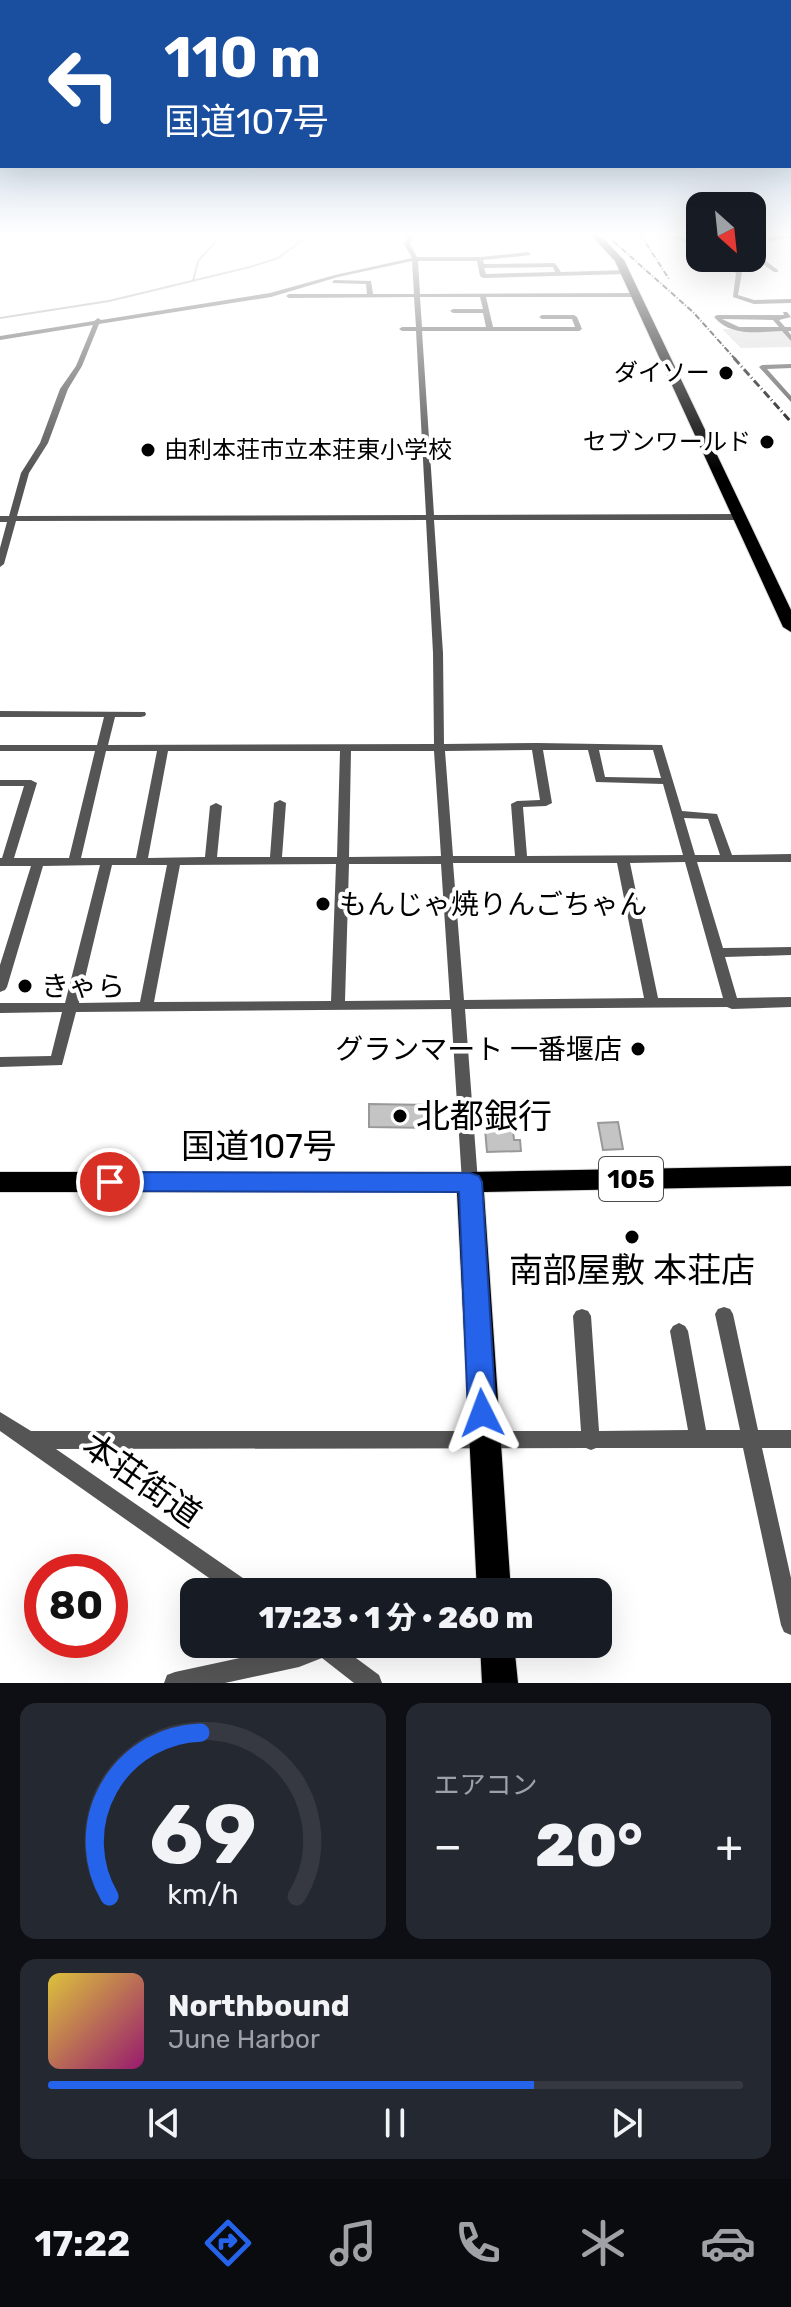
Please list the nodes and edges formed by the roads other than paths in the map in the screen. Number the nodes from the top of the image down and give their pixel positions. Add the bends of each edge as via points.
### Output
1 (150, 313) edge
2 (417, 313) edge
3 (453, 313) edge
4 (486, 313) edge
5 (540, 313) edge
6 (643, 313) edge
7 (785, 313) dead end
8 (542, 317) junction
9 (775, 318) junction
10 (98, 320) junction
11 (402, 329) dead end
12 (418, 329) junction
13 (455, 329) junction
14 (490, 329) junction
15 (544, 329) junction
16 (788, 329) edge
17 (0, 338) edge
18 (791, 339) edge
19 (791, 366) edge
20 (791, 400) edge
21 (429, 517) junction
22 (739, 517) junction
23 (11, 518) junction
24 (0, 519) edge
25 (0, 564) edge
26 (791, 627) edge
27 (0, 714) edge
28 (110, 714) junction
29 (141, 714) dead end
30 (537, 746) junction
31 (439, 747) junction
32 (593, 747) junction
33 (0, 748) edge
34 (103, 748) junction
35 (163, 748) junction
36 (346, 748) junction
37 (667, 781) junction
38 (0, 783) edge
39 (280, 803) dead end
40 (216, 806) dead end
41 (677, 814) junction
42 (791, 858) edge
43 (344, 859) junction
44 (727, 859) junction
45 (211, 860) junction
46 (276, 860) junction
47 (450, 860) junction
48 (521, 860) junction
49 (623, 860) junction
50 (141, 861) junction
51 (690, 861) junction
52 (4, 862) edge
53 (38, 862) junction
54 (74, 862) junction
55 (107, 862) junction
56 (174, 862) junction
57 (791, 951) edge
58 (718, 953) junction
59 (0, 987) edge
60 (791, 1002) edge
61 (458, 1004) junction
62 (652, 1004) junction
63 (732, 1004) junction
64 (338, 1006) junction
65 (0, 1008) edge
66 (146, 1008) junction
67 (68, 1009) junction
68 (0, 1062) edge
69 (791, 1176) edge
70 (0, 1182) edge
71 (470, 1182) junction
72 (724, 1314) dead end
73 (582, 1316) dead end
74 (679, 1331) dead end
75 (0, 1420) edge
76 (791, 1439) edge
77 (29, 1440) junction
78 (699, 1440) junction
79 (749, 1440) junction
80 (484, 1441) junction
81 (591, 1441) junction
82 (226, 1578) edge
83 (493, 1578) edge
84 (791, 1625) edge
85 (296, 1658) edge
86 (339, 1658) edge
87 (498, 1658) edge
88 (247, 1675) edge
89 (175, 1683) edge
90 (371, 1683) edge
91 (500, 1683) edge

1 - 10 street
2 - 12 street
3 - 13 street
4 - 14 street
5 - 8 street
6 - 22 highway
7 - 9 street via 788,317
8 - 15 street
8 - 15 street via 574,317 579,329
9 - 16 street
9 - 16 street via 714,315 729,328
10 - 17 street
10 - 23 street via 44,443 25,473
11 - 12 street
12 - 13 street
12 - 21 street
13 - 14 street
14 - 15 street
16 - 18 street
19 - 20 street via 762,367
21 - 22 street
21 - 23 street
21 - 31 street
22 - 26 highway
23 - 24 street
23 - 25 street
27 - 28 street
28 - 29 street
28 - 34 street
30 - 31 street
30 - 32 street
30 - 48 street via 546,803 517,804
31 - 36 street
31 - 47 street
32 - 37 street via 658,747
32 - 37 street via 600,780
33 - 34 street
34 - 35 street
34 - 54 street
35 - 36 street
35 - 50 street
36 - 43 street
37 - 41 street
38 - 52 street via 31,783
39 - 46 street
40 - 45 street
41 - 44 street via 713,816
41 - 51 street
42 - 44 street
43 - 46 street
43 - 47 street
43 - 64 street
44 - 51 street
45 - 46 street
45 - 56 street
47 - 48 street
47 - 61 street
48 - 49 street
49 - 51 street
49 - 62 street
50 - 55 street
50 - 56 street
51 - 58 street
52 - 53 street
53 - 54 street
53 - 59 street
54 - 55 street
55 - 67 street
56 - 66 street
57 - 58 street
58 - 63 street
60 - 63 street
61 - 62 street
61 - 64 street
61 - 71 street
62 - 63 street
64 - 66 street
65 - 67 street
66 - 67 street
67 - 68 street via 57,1061
69 - 71 highway, 105
70 - 71 highway, 国道107号
71 - 80 highway
72 - 79 street
73 - 81 street
74 - 78 street
75 - 77 street, 本荘街道
76 - 79 street
77 - 80 street
77 - 82 street, 本荘街道
78 - 79 street
78 - 81 street
79 - 84 street
80 - 81 street
80 - 83 highway
85 - 88 street
86 - 90 street
87 - 91 highway
88 - 89 street

